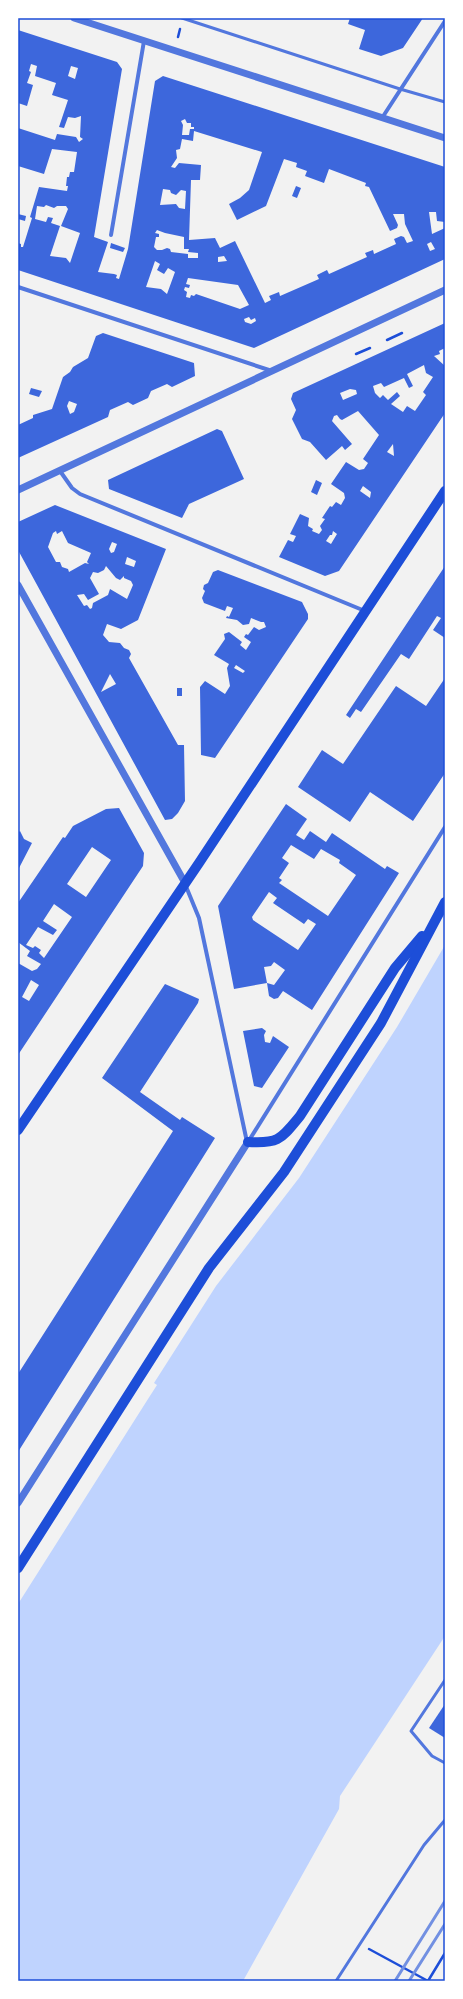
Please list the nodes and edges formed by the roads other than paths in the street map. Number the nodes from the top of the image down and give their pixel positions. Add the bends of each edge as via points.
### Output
1 (74, 18) edge
2 (182, 18) edge
3 (445, 21) edge
4 (144, 41) junction
5 (400, 89) junction
6 (445, 102) edge
7 (382, 118) junction
8 (445, 138) edge
9 (111, 235) dead end
10 (18, 287) edge
11 (445, 290) edge
12 (273, 372) junction
13 (60, 471) junction
14 (18, 490) edge
15 (445, 491) edge
16 (18, 585) edge
17 (366, 611) junction
18 (445, 827) edge
19 (185, 882) junction
20 (445, 902) edge
21 (435, 920) junction
22 (18, 1130) edge
23 (248, 1142) junction
24 (18, 1503) edge
25 (18, 1568) edge
26 (445, 1680) edge
27 (445, 1763) edge
28 (445, 1820) edge
29 (336, 1981) edge

1 - 4 street
2 - 5 lane
3 - 5 street
4 - 7 street
4 - 9 street
5 - 6 lane
5 - 7 street
7 - 8 street
10 - 12 street
11 - 12 street
12 - 13 street
13 - 14 street
13 - 17 street via 72,488 80,494
15 - 17 main road
16 - 19 street
17 - 19 main road
18 - 23 street
19 - 22 main road
19 - 23 street via 199,918
20 - 21 main road
21 - 23 main road via 395,968 300,1116 282,1138 266,1143
21 - 25 main road via 372,1036 284,1172 209,1268
23 - 24 street
26 - 27 lane via 411,1731 432,1756
28 - 29 lane via 424,1844

